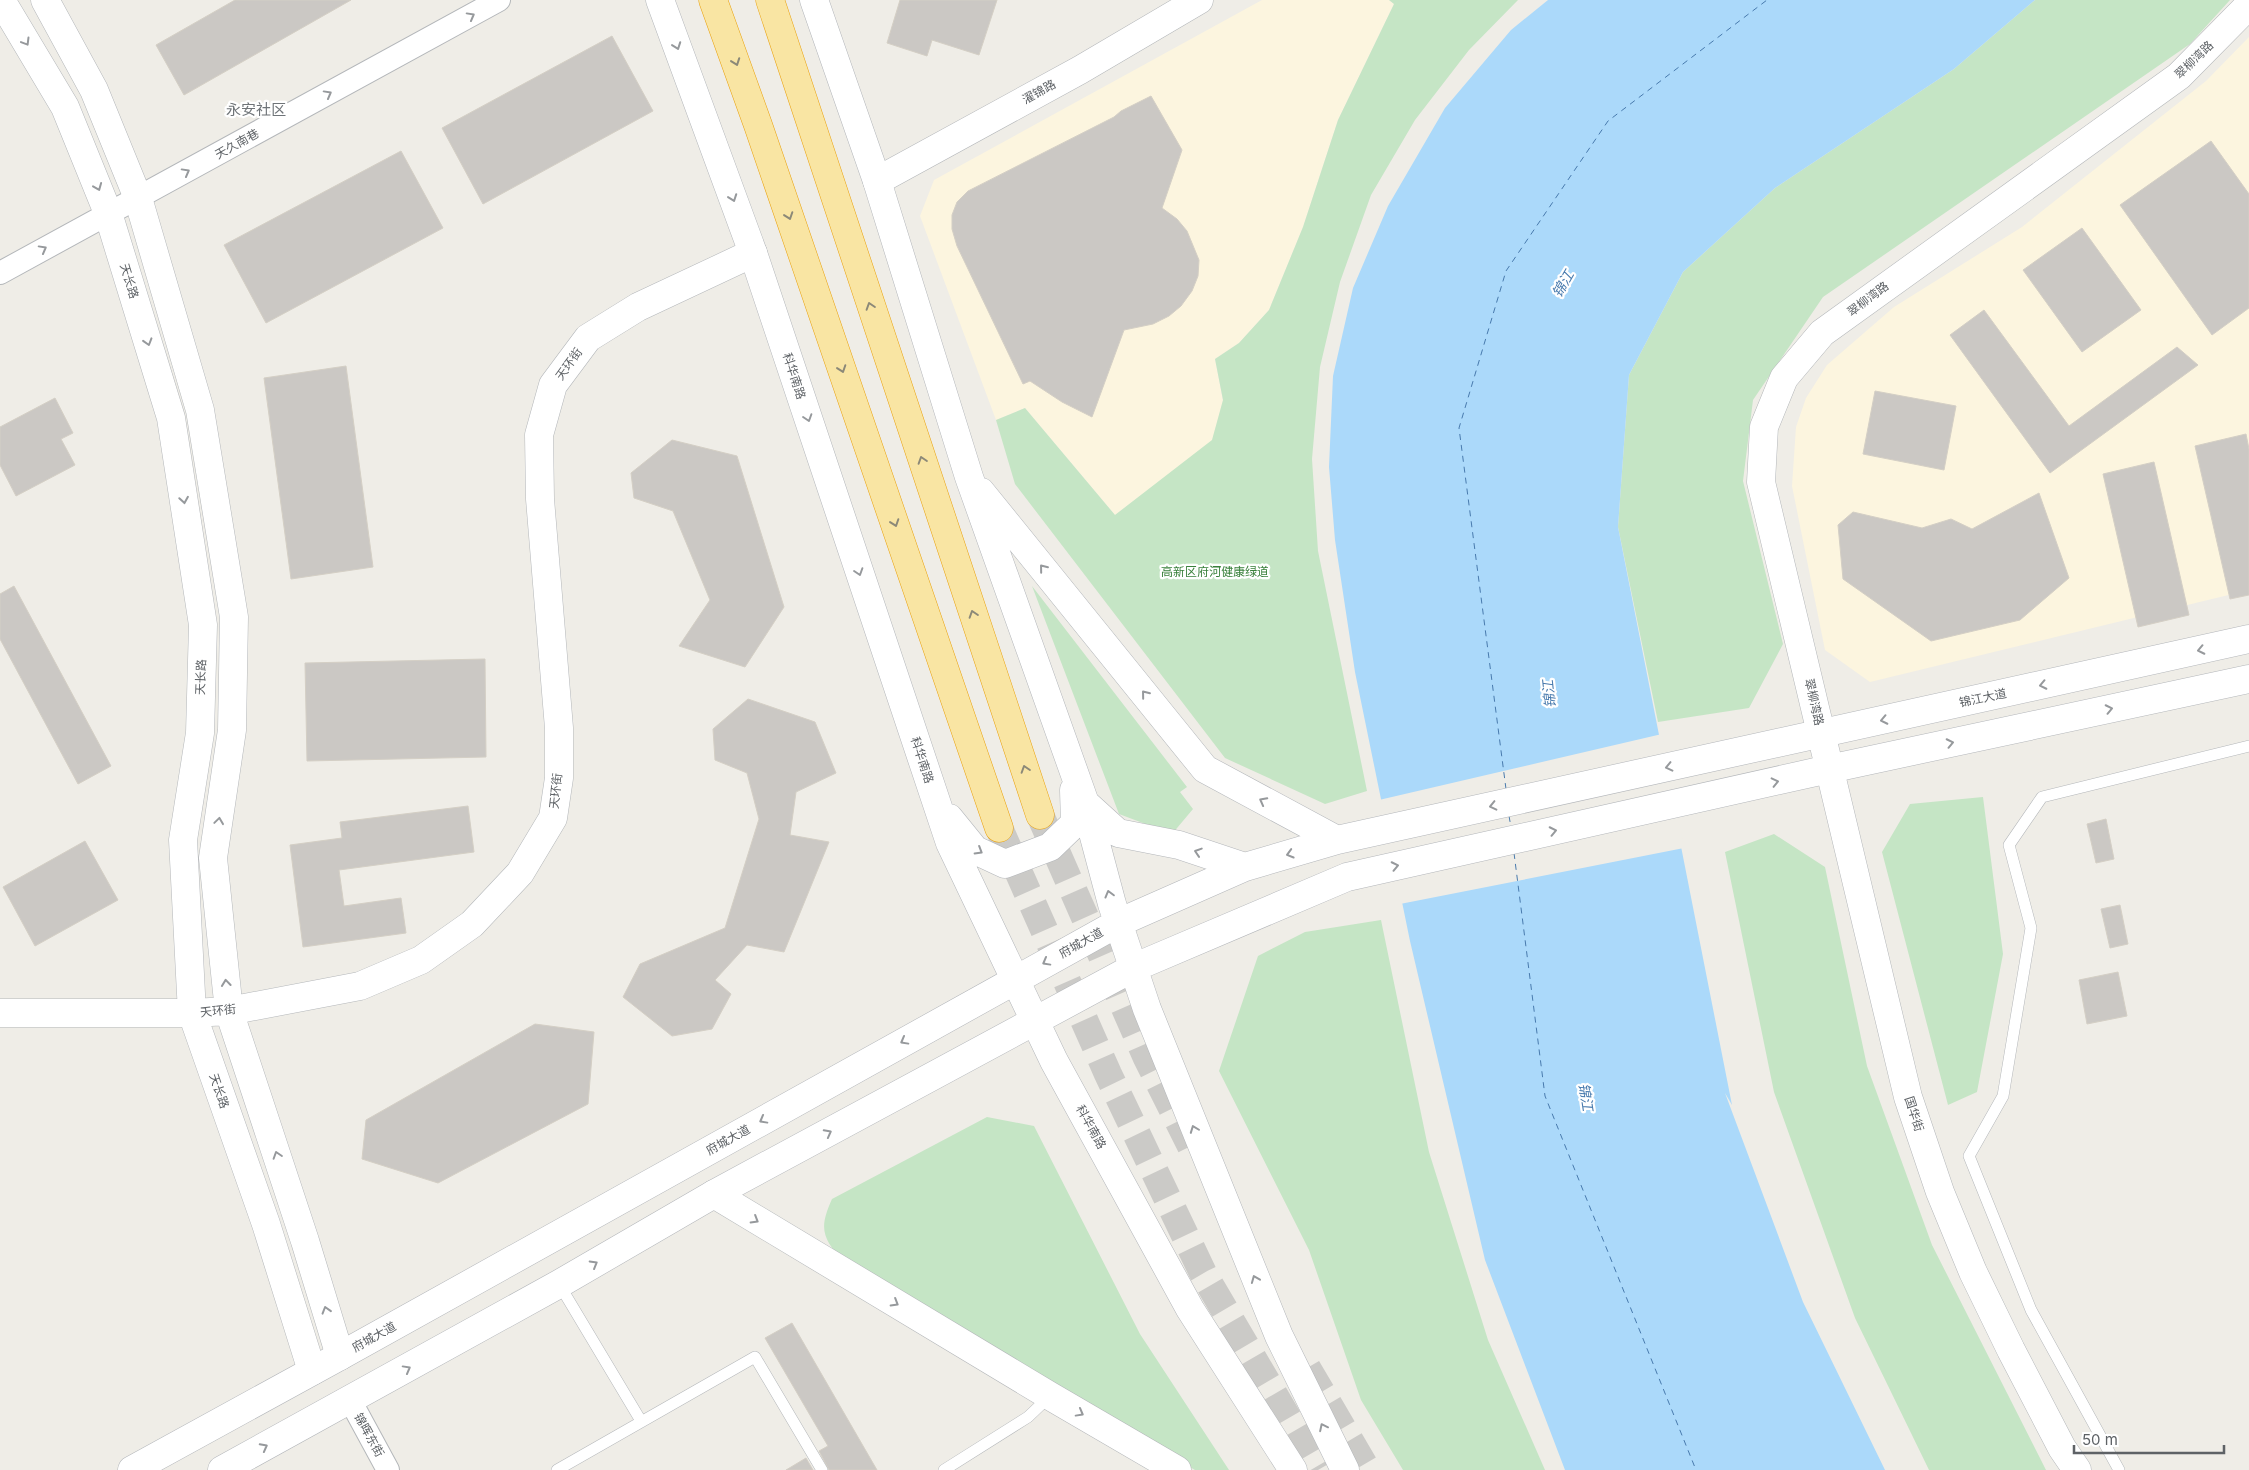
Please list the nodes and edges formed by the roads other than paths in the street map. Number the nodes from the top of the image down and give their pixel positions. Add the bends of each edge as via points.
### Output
1 (1, 0) edge
2 (45, 0) edge
3 (499, 0) edge
4 (660, 0) edge
5 (713, 0) edge
6 (770, 0) edge
7 (814, 0) edge
8 (1199, 0) edge
9 (2249, 6) edge
10 (877, 181) junction
11 (138, 198) junction
12 (108, 213) junction
13 (753, 253) junction
14 (0, 272) edge
15 (969, 477) junction
16 (2249, 639) edge
17 (2249, 679) edge
18 (1822, 733) junction
19 (2249, 746) edge
20 (1830, 769) junction
21 (1073, 772) junction
22 (936, 802) junction
23 (1085, 803) junction
24 (1040, 815) tunnel mouth
25 (999, 828) tunnel mouth
26 (1337, 840) junction
27 (1245, 867) junction
28 (1118, 923) junction
29 (1133, 968) junction
30 (1014, 979) junction
31 (229, 1011) junction
32 (0, 1013) edge
33 (192, 1013) junction
34 (1035, 1022) junction
35 (714, 1194) junction
36 (559, 1284) junction
37 (340, 1356) junction
38 (312, 1371) junction
39 (1050, 1396) junction
40 (350, 1400) junction
41 (641, 1421) junction
42 (132, 1470) edge
43 (222, 1470) edge
44 (388, 1470) edge
45 (557, 1470) edge
46 (822, 1470) edge
47 (944, 1470) edge
48 (1178, 1470) edge
49 (1294, 1470) edge
50 (1345, 1470) edge
51 (2077, 1470) edge
52 (2119, 1470) edge

1 -> 12 main road, 天长路 via 66,107
2 - 11 main road via 94,90
11 -> 3 street, 天久南巷
4 -> 13 main road, 科华南路
5 -> 25 highway
24 -> 6 highway
7 - 10 main road
8 - 10 main road, 濯锦路 via 1080,70
9 - 18 main road, 翠柳湾路 via 2179,76 1822,333 1784,378 1764,427 1761,482
10 - 15 main road
11 - 12 street, 天久南巷
31 -> 11 main road via 213,858 232,730 234,617 200,410
14 -> 12 street, 天久南巷
12 -> 33 main road, 天长路 via 171,418 203,625 200,733 183,840
13 -> 22 main road, 科华南路
13 - 31 main road, 天环街 via 638,307 588,338 553,385 539,435 540,499 559,728 559,778 553,818 520,873 472,924 421,960 360,986
15 - 21 main road
26 -> 15 main road via 1205,769
16 -> 18 main road, 锦江大道
20 -> 17 main road
18 - 20 main road, 国华街
18 -> 26 main road, 锦江大道
19 - 52 lane via 2042,797 2009,845 2031,928 2004,1096 1969,1156 2031,1310
29 -> 20 main road via 1347,877
20 - 51 main road, 国华街 via 1908,1097 1940,1192 2011,1350 2062,1448
22 -> 21 main road via 975,850 1005,864 1050,847 1075,823
21 - 23 main road
22 - 30 main road, 科华南路 via 950,843
27 -> 23 main road via 1180,845 1118,833
28 -> 23 main road
26 -> 27 main road, 府城大道
27 - 28 main road, 府城大道
28 - 29 main road
28 -> 30 main road, 府城大道
29 - 34 main road
50 -> 29 main road via 1279,1336 1213,1179
30 - 34 main road, 科华南路
30 -> 37 main road, 府城大道
31 - 33 main road, 天环街
37 -> 31 main road
32 - 33 main road, 天环街
33 - 38 main road, 天长路 via 266,1224
35 -> 34 main road
34 - 49 main road, 科华南路 via 1190,1309
36 -> 35 main road
35 -> 39 main road
40 -> 36 main road
36 - 41 lane
37 - 38 main road, 府城大道
38 - 42 main road, 府城大道
39 - 47 lane via 1028,1417
39 -> 48 main road
43 -> 40 main road
40 - 44 street, 锦晖东街
41 - 45 lane
41 - 46 lane via 755,1357

